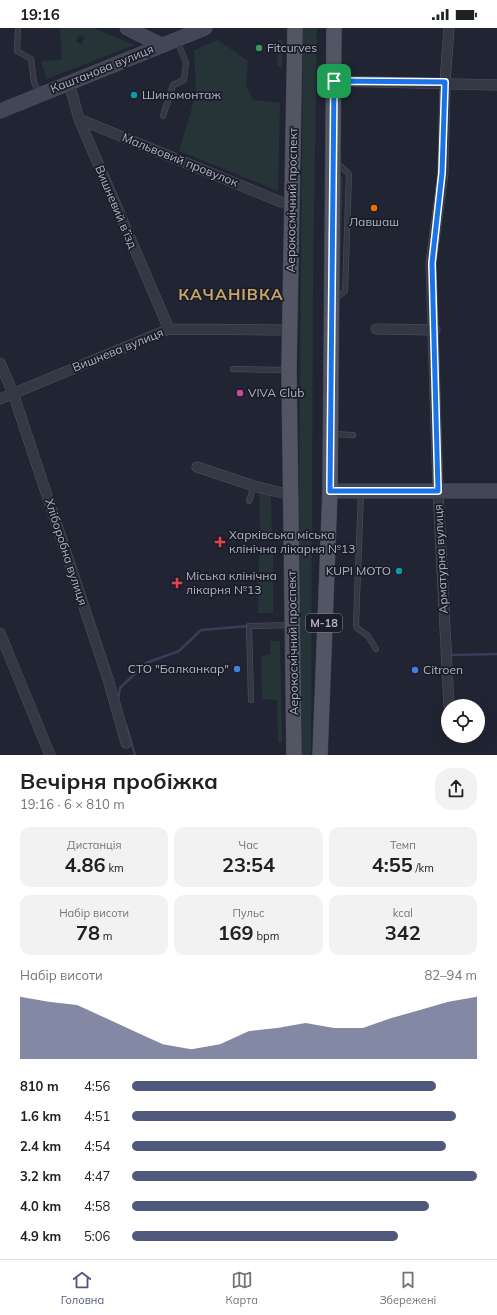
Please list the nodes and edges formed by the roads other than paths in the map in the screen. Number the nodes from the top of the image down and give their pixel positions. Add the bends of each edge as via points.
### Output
1 (18, 28) edge
2 (127, 28) edge
3 (205, 28) edge
4 (295, 28) edge
5 (334, 28) edge
6 (449, 28) edge
7 (176, 39) junction
8 (161, 45) junction
9 (334, 81) junction
10 (445, 82) junction
11 (69, 83) junction
12 (497, 84) edge
13 (40, 95) junction
14 (0, 111) edge
15 (163, 116) dead end
16 (79, 119) junction
17 (281, 202) dead end
18 (169, 329) junction
19 (376, 329) dead end
20 (290, 330) junction
21 (435, 330) junction
22 (0, 362) edge
23 (233, 369) dead end
24 (289, 370) junction
25 (13, 393) junction
26 (0, 399) edge
27 (330, 434) junction
28 (353, 435) dead end
29 (197, 467) dead end
30 (254, 486) junction
31 (330, 491) junction
32 (361, 491) junction
33 (438, 491) junction
34 (497, 491) edge
35 (291, 495) junction
36 (249, 501) dead end
37 (358, 578) junction
38 (364, 578) dead end
39 (292, 625) junction
40 (0, 633) edge
41 (376, 649) dead end
42 (449, 699) edge
43 (251, 700) dead end
44 (126, 743) dead end
45 (50, 755) edge
46 (294, 755) edge
47 (320, 755) edge

1 - 13 lane via 17,51 31,59 34,82
2 - 8 street
3 - 7 street, Каштанова вулиця
4 - 20 main road, Аерокосмічний проспект / М-18
5 - 9 main road, М-18
6 - 10 street, Арматурна вулиця
7 - 8 street, Каштанова вулиця
7 - 15 lane via 186,64 184,80 173,85
8 - 11 street, Каштанова вулиця
9 - 10 street
9 - 27 main road, М-18
10 - 12 street
10 - 21 street, Арматурна вулиця via 442,173 432,263
11 - 13 street, Каштанова вулиця
11 - 16 street, Вишневий в’їзд
13 - 14 street, Каштанова вулиця
16 - 17 street, Мальвовий провулок
16 - 18 street, Вишневий в’їзд
18 - 20 street, Вишнева вулиця
18 - 25 street, Вишнева вулиця
19 - 21 street
20 - 24 main road, Аерокосмічний проспект / М-18
21 - 33 street, Арматурна вулиця
22 - 25 street, Хліборобна вулиця
23 - 24 lane
24 - 35 main road, Аерокосмічний проспект / М-18
25 - 26 street, Вишнева вулиця
25 - 44 street, Хліборобна вулиця via 108,679
27 - 28 lane
27 - 31 main road, М-18
29 - 30 street
30 - 35 street
30 - 36 lane
31 - 32 street
31 - 47 main road, М-18
32 - 33 street
32 - 37 lane
33 - 34 street
33 - 42 street, Арматурна вулиця
35 - 39 main road, Аерокосмічний проспект / М-18
37 - 38 lane
37 - 41 lane via 357,628 368,636
39 - 43 lane via 249,626
39 - 46 main road, Аерокосмічний проспект / М-18
40 - 45 street

